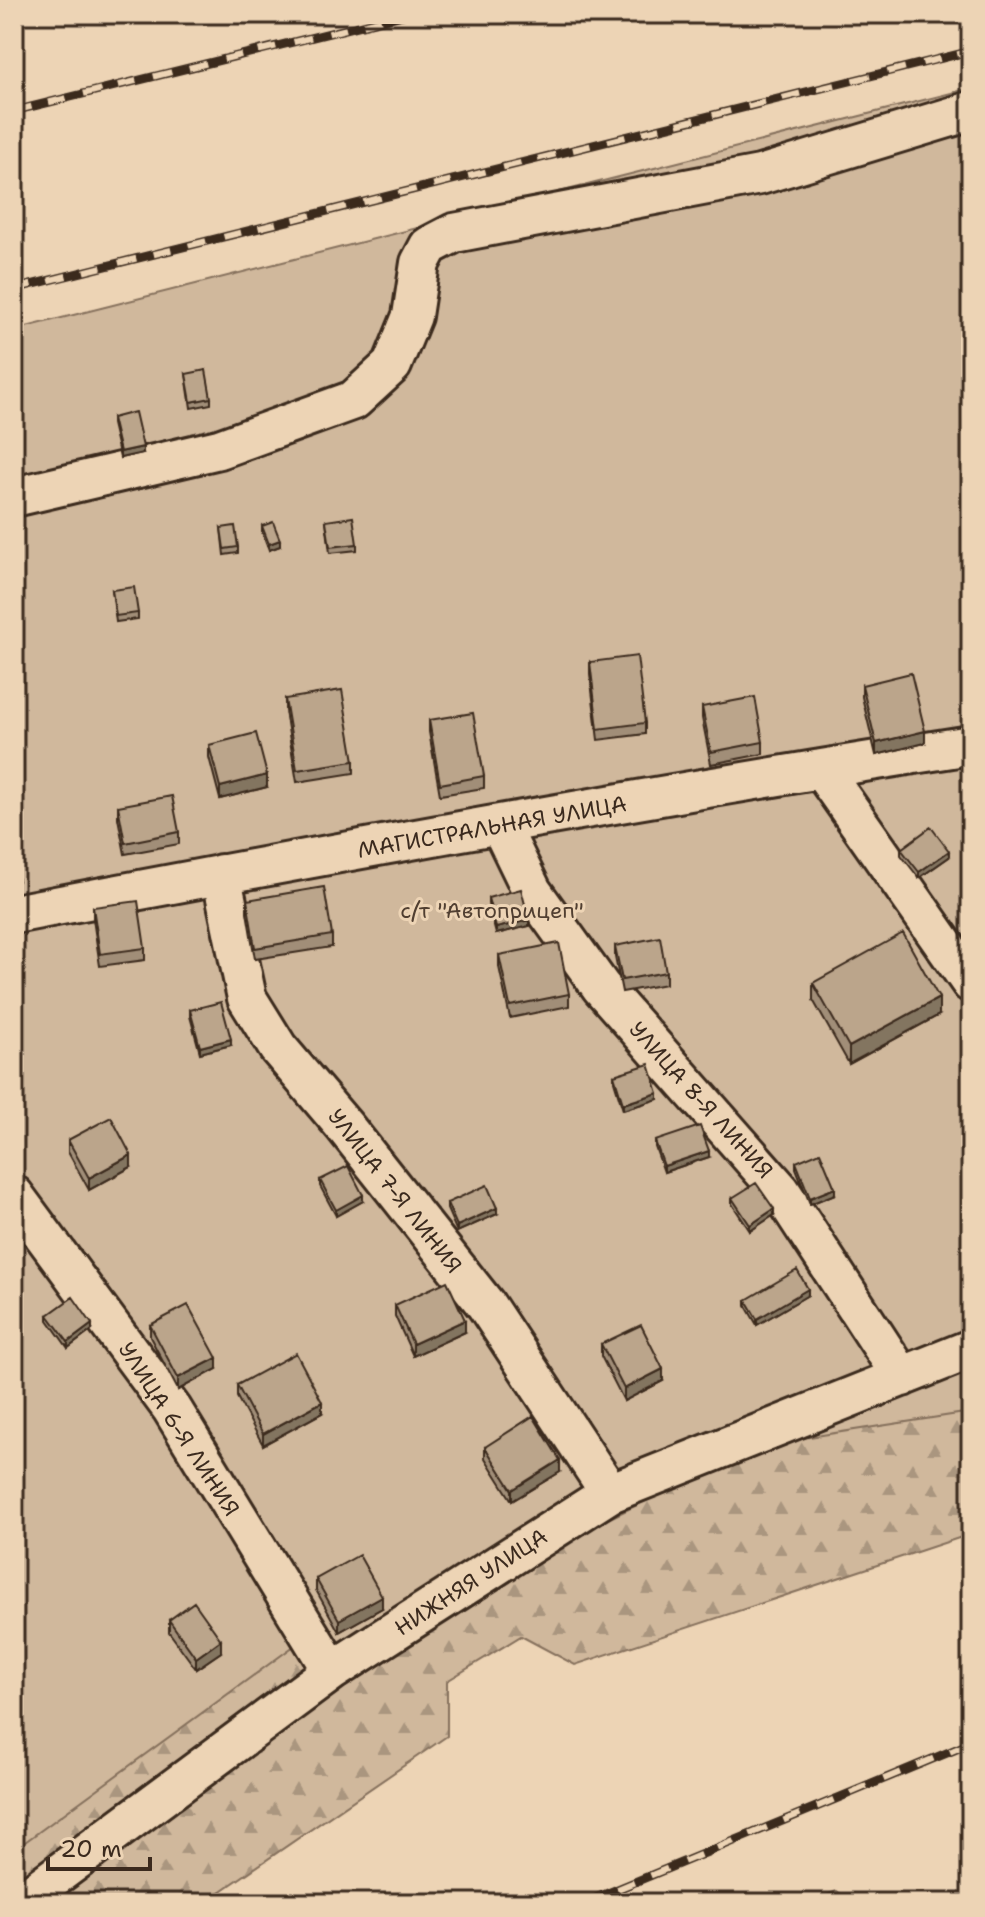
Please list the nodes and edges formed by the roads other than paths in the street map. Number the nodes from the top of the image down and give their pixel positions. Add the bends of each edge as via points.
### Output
1 (971, 111) edge
2 (14, 497) edge
3 (971, 745) edge
4 (821, 769) junction
5 (500, 825) junction
6 (221, 874) junction
7 (14, 914) edge
8 (971, 983) edge
9 (14, 1195) edge
10 (971, 1349) edge
11 (902, 1377) junction
12 (610, 1493) junction
13 (332, 1671) junction
14 (19, 1903) edge

1 - 2 street via 760,175 454,233 429,246 420,263 412,316 392,365 354,400 219,449
3 - 4 street, МАГИСТРАЛЬНАЯ УЛИЦА
4 - 5 street, МАГИСТРАЛЬНАЯ УЛИЦА
4 - 8 street
5 - 6 street, МАГИСТРАЛЬНАЯ УЛИЦА
5 - 11 street, УЛИЦА 8-Я ЛИНИЯ via 532,891 601,987 780,1190
6 - 7 street, МАГИСТРАЛЬНАЯ УЛИЦА
6 - 12 street, УЛИЦА 7-Я ЛИНИЯ via 247,998 278,1048 486,1305
9 - 13 street, УЛИЦА 6-Я ЛИНИЯ via 172,1409
10 - 11 street, НИЖНЯЯ УЛИЦА
11 - 12 street, НИЖНЯЯ УЛИЦА
12 - 13 street, НИЖНЯЯ УЛИЦА
13 - 14 street, НИЖНЯЯ УЛИЦА

